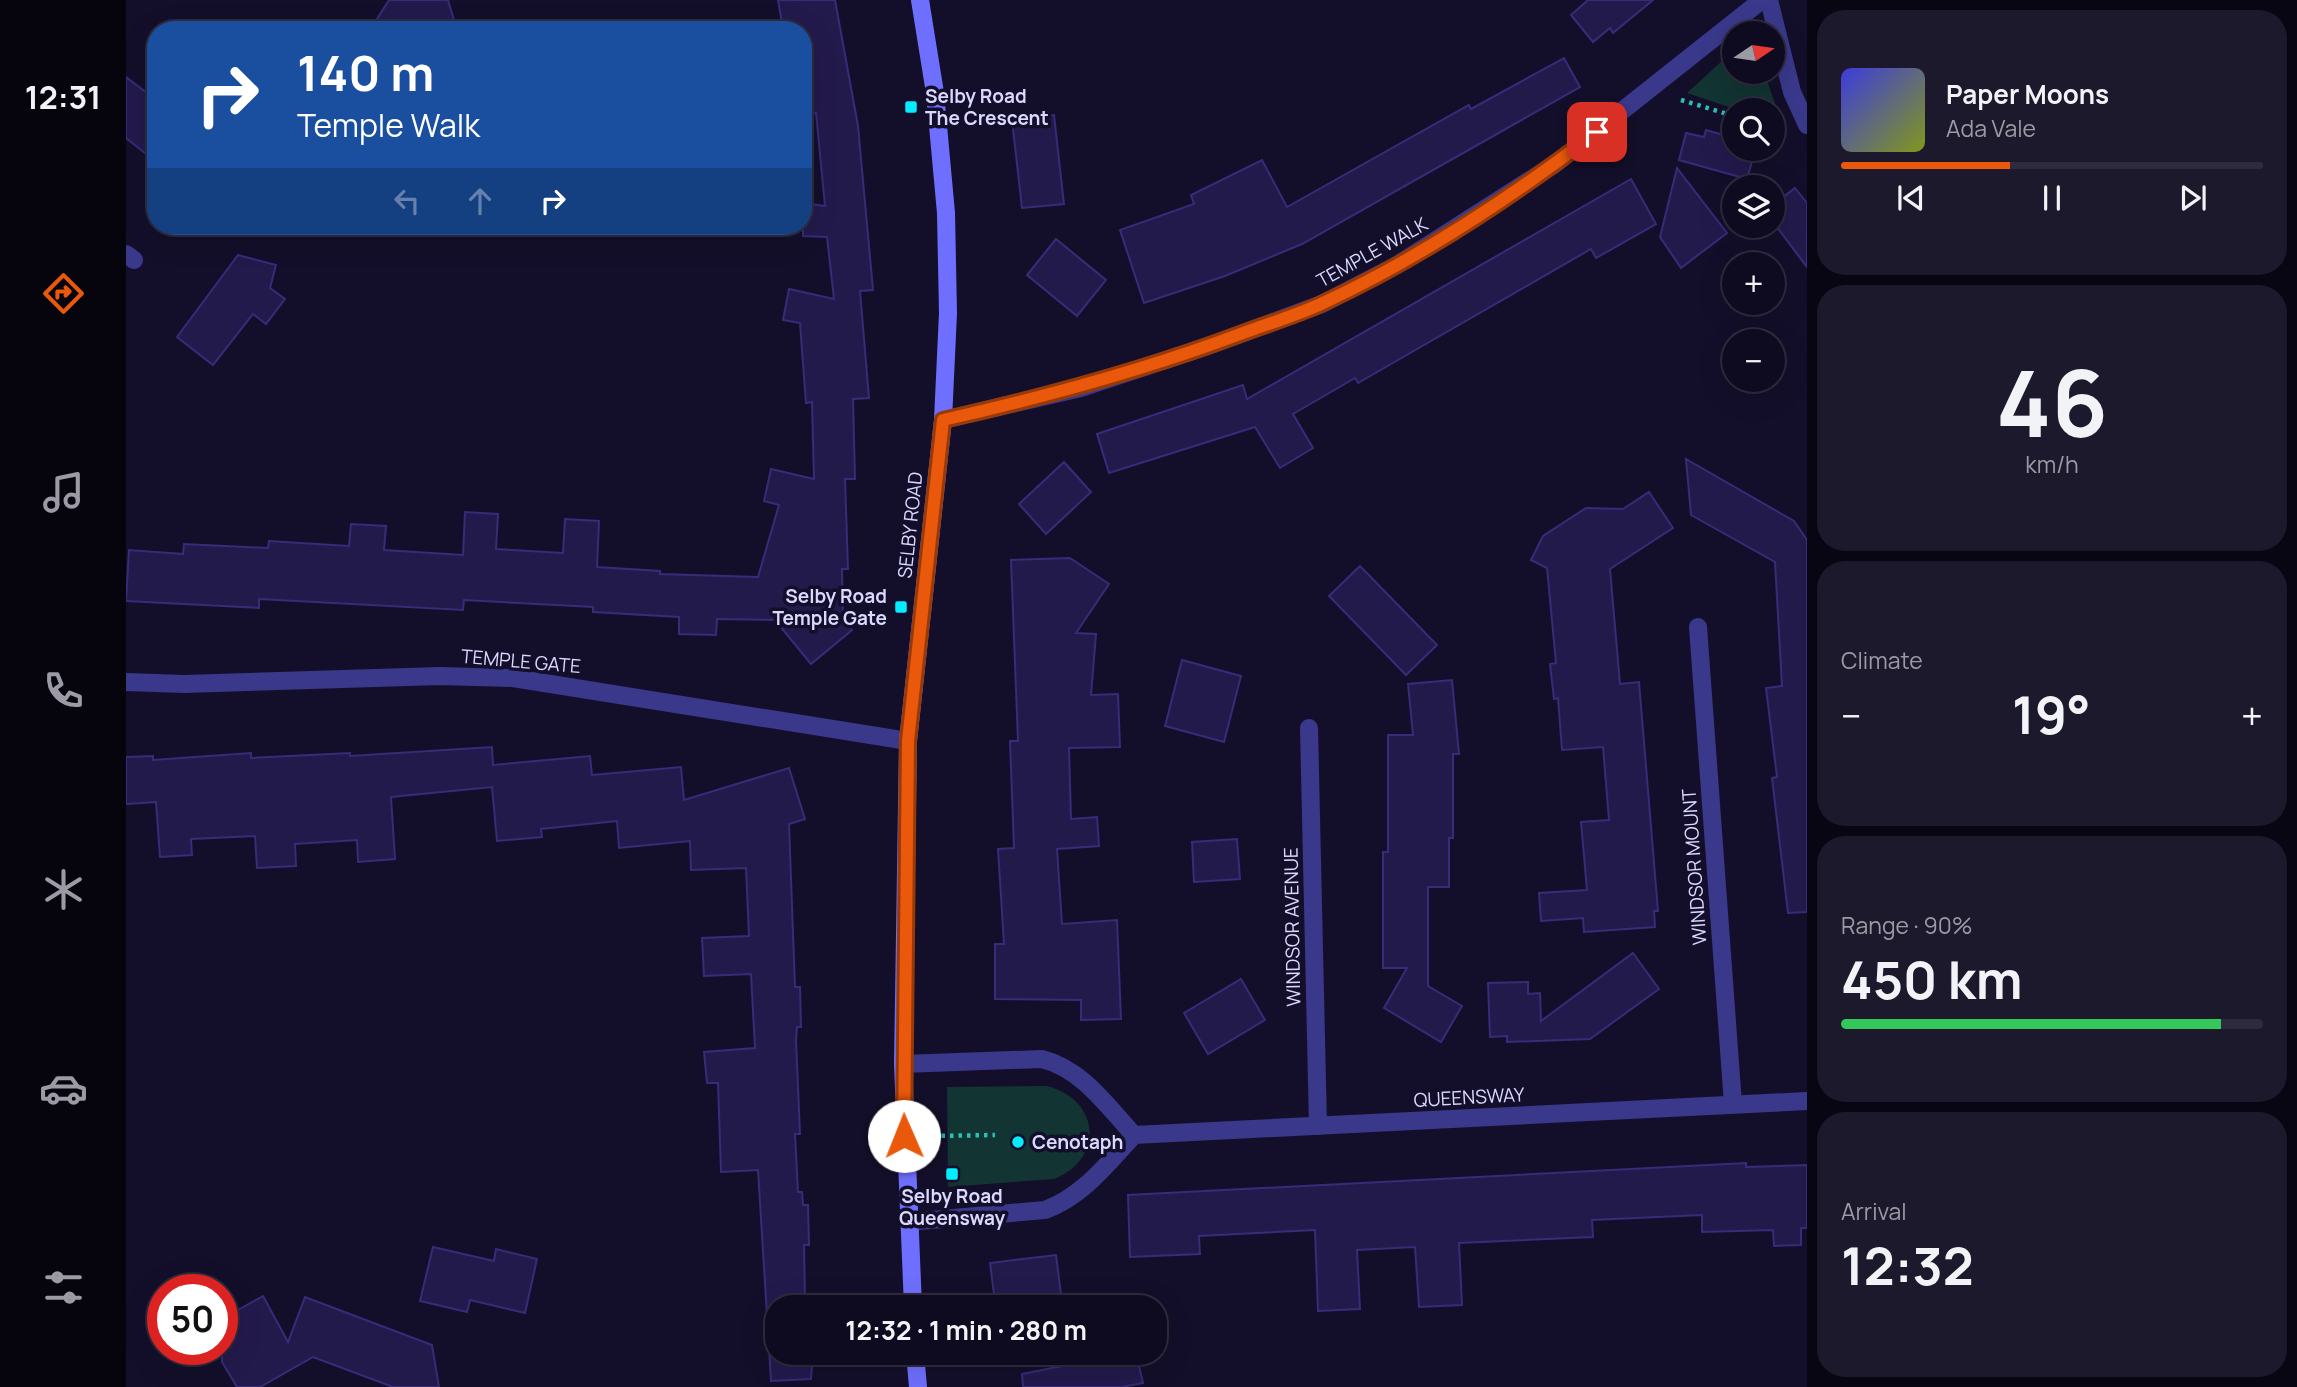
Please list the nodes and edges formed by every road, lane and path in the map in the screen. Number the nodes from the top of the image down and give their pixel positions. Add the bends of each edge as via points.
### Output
1 (920, 0) edge
2 (1762, 0) edge
3 (1769, 0) edge
4 (1650, 90) junction
5 (1722, 112) edge
6 (1807, 125) edge
7 (943, 420) junction
8 (1698, 627) dead end
9 (126, 682) edge
10 (1309, 728) dead end
11 (908, 741) junction
12 (903, 1064) junction
13 (1807, 1101) edge
14 (1732, 1104) junction
15 (1318, 1126) junction
16 (995, 1135) dead end
17 (1134, 1135) junction
18 (904, 1136) junction
19 (908, 1222) junction
20 (912, 1295) edge
21 (916, 1365) edge
22 (918, 1387) edge

1 - 7 main road, SELBY ROAD via 935,93 946,213
2 - 4 street, TEMPLE WALK
3 - 6 street via 1792,92
4 - 5 path
4 - 7 street, TEMPLE WALK via 1555,164 1476,217 1322,304 1081,388
7 - 11 main road, SELBY ROAD
8 - 14 street, WINDSOR MOUNT
9 - 11 street, TEMPLE GATE via 513,678
10 - 15 street, WINDSOR AVENUE
11 - 12 main road, SELBY ROAD
12 - 17 street via 1042,1059 1059,1063 1075,1072
12 - 18 main road, SELBY ROAD
13 - 14 street, QUEENSWAY
14 - 15 street, QUEENSWAY
15 - 17 street, QUEENSWAY
16 - 18 path
17 - 19 street via 1064,1203 1045,1210
18 - 19 main road, SELBY ROAD
19 - 20 main road, SELBY ROAD
21 - 22 main road

